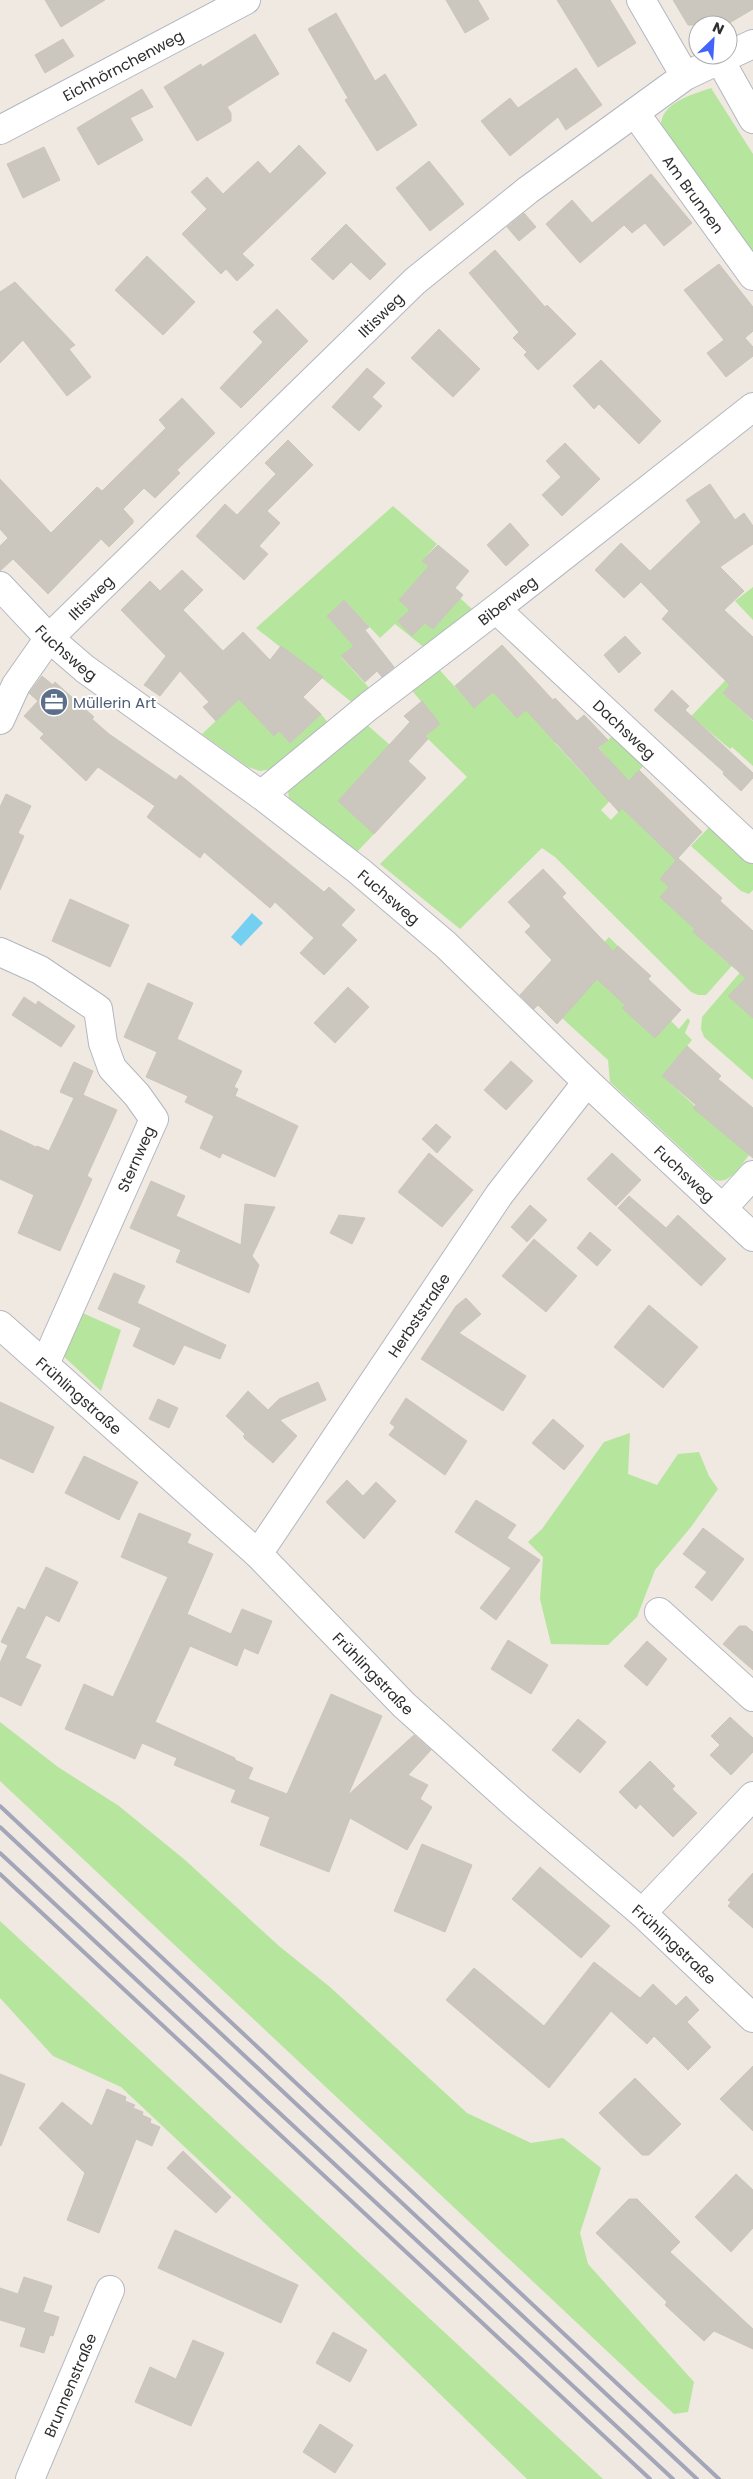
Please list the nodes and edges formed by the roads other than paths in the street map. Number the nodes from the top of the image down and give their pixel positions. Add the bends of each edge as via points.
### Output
1 (246, 0) edge
2 (641, 0) edge
3 (753, 44) edge
4 (738, 51) edge
5 (709, 65) edge
6 (723, 65) edge
7 (686, 76) junction
8 (635, 113) junction
9 (753, 119) edge
10 (0, 130) edge
11 (753, 276) edge
12 (753, 407) edge
13 (0, 586) edge
14 (496, 609) junction
15 (50, 638) junction
16 (0, 720) edge
17 (261, 795) junction
18 (753, 849) edge
19 (0, 952) edge
20 (587, 1082) junction
21 (753, 1175) edge
22 (723, 1208) junction
23 (753, 1237) edge
24 (0, 1325) edge
25 (45, 1364) junction
26 (258, 1554) junction
27 (659, 1612) dead end
28 (753, 1698) edge
29 (753, 1796) edge
30 (642, 1913) junction
31 (753, 2018) edge
32 (110, 2290) dead end
33 (30, 2479) edge

1 - 10 street, Eichhörnchenweg
2 - 7 street
3 - 4 street, Iltisweg
5 - 7 street, Iltisweg
6 - 9 street
7 - 8 street, Iltisweg
8 - 11 street, Am Brunnen
8 - 15 street, Iltisweg via 528,190 415,281
12 - 14 street, Biberweg
13 - 15 street, Fuchsweg
14 - 17 street, Biberweg via 329,737
14 - 18 street, Dachsweg
15 - 16 street, Iltisweg via 16,685
15 - 17 street, Fuchsweg via 85,669
17 - 20 street, Fuchsweg via 359,871 446,945
19 - 25 street, Sternweg via 40,970 98,1009 103,1043 112,1068 154,1120
20 - 22 street, Fuchsweg
20 - 26 street, Herbststraße via 499,1195
21 - 22 street
22 - 23 street, Fuchsweg
24 - 25 street, Frühlingstraße
25 - 26 street, Frühlingstraße
26 - 30 street, Frühlingstraße via 404,1704
27 - 28 street
29 - 30 street
30 - 31 street, Frühlingstraße
32 - 33 street, Brunnenstraße

